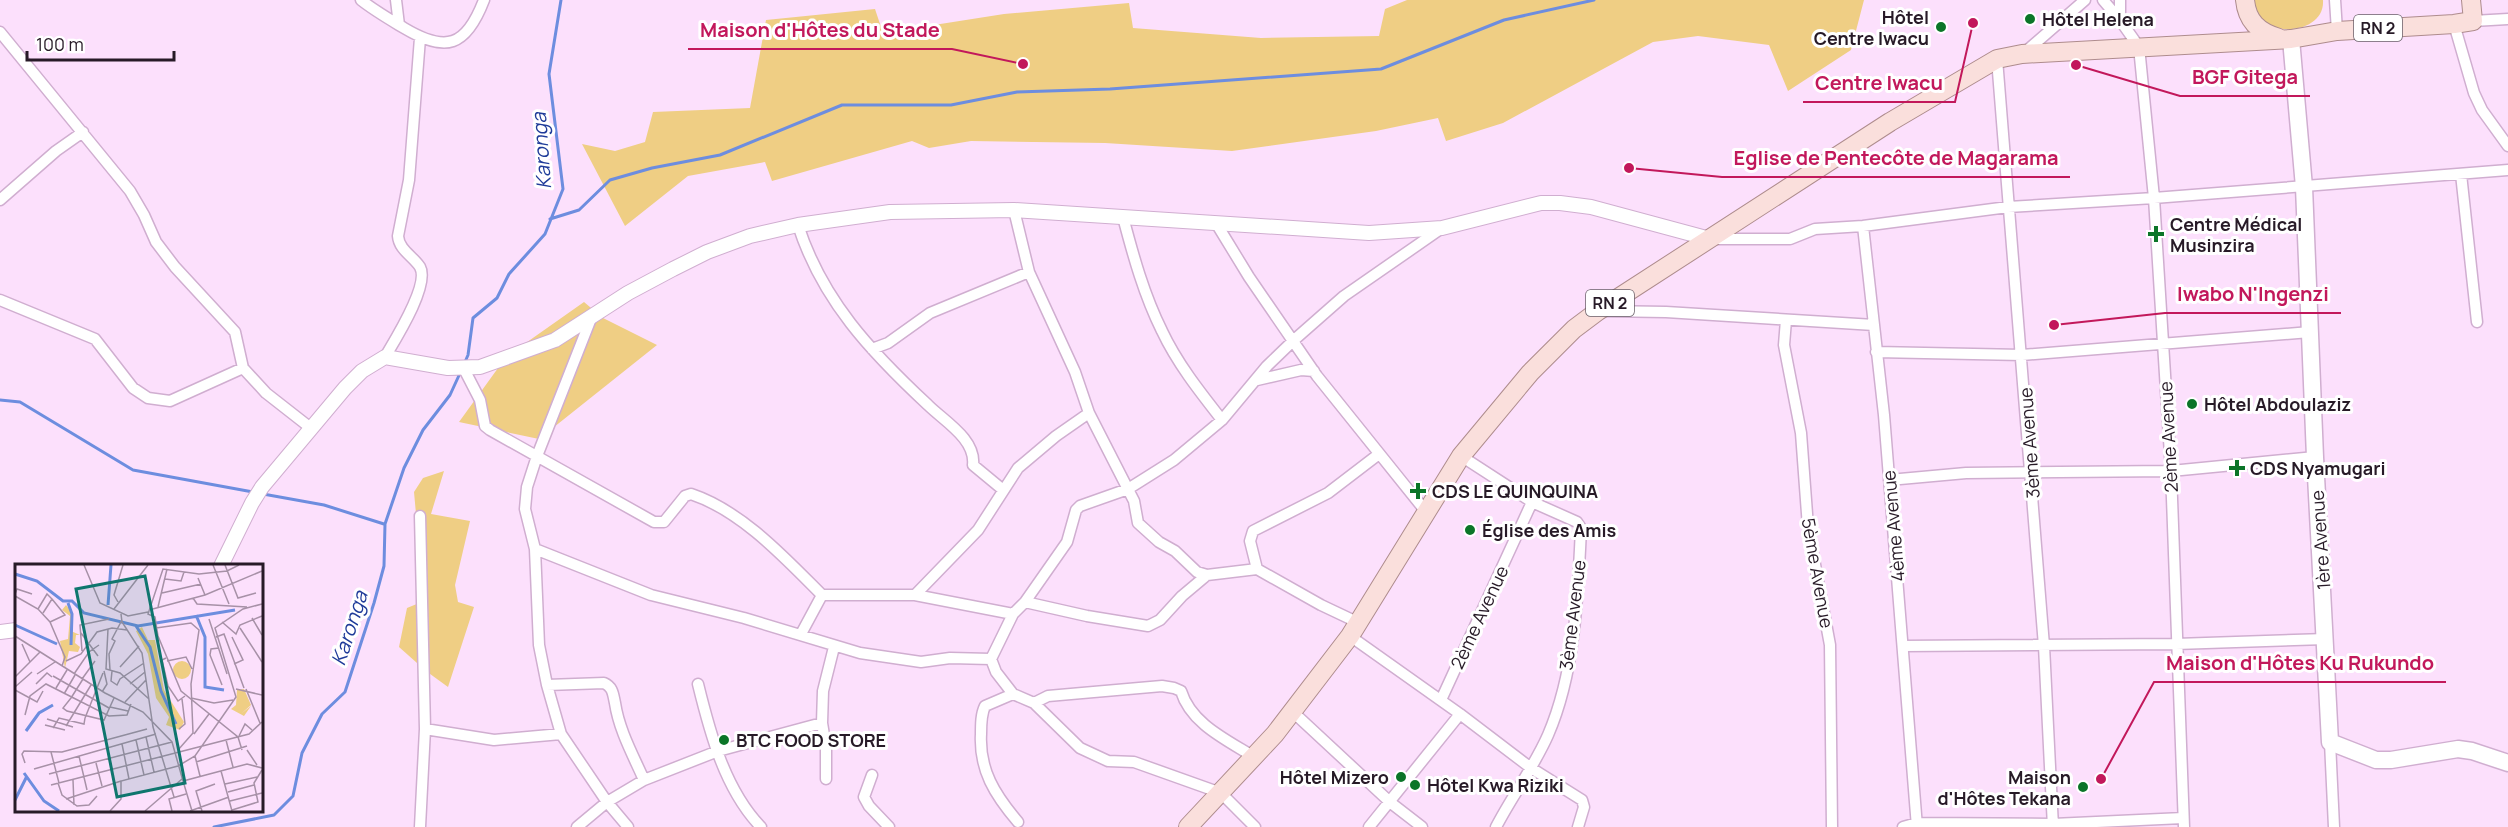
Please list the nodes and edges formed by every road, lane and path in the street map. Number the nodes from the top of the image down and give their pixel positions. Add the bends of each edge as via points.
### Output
1 (362, 0) edge
2 (396, 0) edge
3 (484, 0) edge
4 (2085, 0) edge
5 (2103, 0) edge
6 (2120, 0) edge
7 (2335, 0) edge
8 (2471, 0) edge
9 (2246, 7) edge
10 (2508, 19) edge
11 (2120, 20) junction
12 (2473, 21) junction
13 (2454, 24) junction
14 (399, 25) junction
15 (2337, 31) junction
16 (0, 32) edge
17 (420, 38) junction
18 (2288, 39) junction
19 (2215, 42) junction
20 (2139, 48) junction
21 (2022, 54) junction
22 (1997, 59) junction
23 (83, 132) junction
24 (2508, 146) edge
25 (2508, 170) edge
26 (2461, 174) junction
27 (2304, 187) junction
28 (2154, 198) junction
29 (0, 200) edge
30 (2008, 207) junction
31 (1014, 210) junction
32 (1123, 217) junction
33 (1216, 223) junction
34 (798, 225) junction
35 (1863, 226) junction
36 (1442, 228) junction
37 (1710, 239) junction
38 (1029, 272) junction
39 (0, 300) edge
40 (1598, 311) junction
41 (592, 316) junction
42 (1786, 320) junction
43 (2477, 322) dead end
44 (1874, 325) junction
45 (2310, 332) junction
46 (1294, 340) junction
47 (2164, 345) junction
48 (872, 350) junction
49 (1876, 352) junction
50 (2022, 356) junction
51 (385, 357) junction
52 (243, 368) junction
53 (464, 369) junction
54 (1314, 371) junction
55 (1257, 380) junction
56 (1089, 413) junction
57 (1222, 420) junction
58 (312, 429) junction
59 (1378, 454) junction
60 (537, 456) junction
61 (1461, 456) junction
62 (2314, 457) junction
63 (2170, 471) junction
64 (2031, 472) junction
65 (1889, 480) junction
66 (1002, 489) junction
67 (1128, 489) junction
68 (1532, 502) junction
69 (1427, 513) junction
70 (420, 516) dead end
71 (535, 549) junction
72 (222, 564) edge
73 (1257, 569) junction
74 (1207, 575) junction
75 (822, 595) junction
76 (915, 595) junction
77 (1025, 602) junction
78 (1012, 614) junction
79 (1354, 629) junction
80 (15, 630) edge
81 (0, 632) edge
82 (801, 634) junction
83 (2326, 639) junction
84 (2176, 644) junction
85 (834, 646) junction
86 (1904, 646) junction
87 (2044, 646) junction
88 (992, 659) junction
89 (698, 684) dead end
90 (547, 685) junction
91 (1013, 694) junction
92 (1440, 700) junction
93 (1034, 703) junction
94 (1293, 712) junction
95 (1460, 714) junction
96 (822, 723) junction
97 (425, 729) junction
98 (561, 734) junction
99 (2330, 742) junction
100 (718, 751) junction
101 (1254, 757) junction
102 (2508, 763) edge
103 (1531, 768) junction
104 (872, 775) dead end
105 (826, 779) dead end
106 (644, 780) junction
107 (1221, 793) junction
108 (607, 802) junction
109 (1391, 803) junction
110 (1018, 822) dead end
111 (2183, 822) edge
112 (1917, 825) edge
113 (2053, 825) edge
114 (420, 827) edge
115 (578, 827) edge
116 (628, 827) edge
117 (762, 827) edge
118 (889, 827) edge
119 (1188, 827) edge
120 (1255, 827) edge
121 (1369, 827) edge
122 (1422, 827) edge
123 (1496, 827) edge
124 (1578, 827) edge
125 (1832, 827) edge
126 (1904, 827) edge
127 (2334, 827) edge

1 - 14 street
2 - 14 street
3 - 17 street via 465,34 455,42 445,44
4 - 21 street
5 - 11 street
6 - 11 street
7 - 15 street
8 - 12 main road
9 - 18 main road via 2264,32
9 - 19 main road via 2239,31
10 - 12 street
11 - 20 street
12 - 13 main road, RN 2
13 - 15 main road, RN 2
13 - 24 street via 2474,93
14 - 17 street
15 - 18 main road, RN 2
16 - 23 street
17 - 51 street via 411,169 398,237 423,273 422,284
18 - 19 main road, RN 2
18 - 27 main road, 1ère Avenue
19 - 20 main road, RN 2
20 - 21 main road, RN 2
20 - 28 street, 2ème Avenue
21 - 22 main road, RN 2
22 - 30 street, 3ème Avenue
22 - 37 main road, RN 2 via 1890,122
23 - 29 street
23 - 52 street via 130,191 156,242 175,267 236,332
25 - 26 street
26 - 27 street
26 - 43 street
27 - 28 street
27 - 45 main road, 1ère Avenue
28 - 30 street
28 - 47 street, 2ème Avenue
30 - 35 street
30 - 50 street, 3ème Avenue
31 - 32 street
31 - 34 street via 890,212
31 - 38 street
32 - 33 street
32 - 57 street via 1162,332
33 - 36 street via 1369,233
33 - 46 street
34 - 41 street via 750,236 707,252
34 - 48 street via 826,290
35 - 37 street via 1815,229 1790,239
35 - 44 street, 4ème Avenue
36 - 37 street via 1541,203 1560,203 1591,207
36 - 46 street via 1344,296
37 - 40 main road, RN 2
38 - 48 street via 930,313
38 - 56 street via 1075,372
39 - 52 street via 95,339 133,388 148,398 170,401
40 - 42 street
40 - 61 main road, RN 2 via 1530,373
41 - 53 street via 555,340
41 - 60 street
42 - 44 street
42 - 125 street, 5ème Avenue via 1784,345 1801,433 1808,527 1830,645
44 - 49 street, 4ème Avenue
45 - 47 street
45 - 62 main road, 1ère Avenue
46 - 54 street
46 - 55 street
47 - 50 street
47 - 63 street, 2ème Avenue
48 - 66 street via 959,432 973,465
49 - 50 street
49 - 65 street, 4ème Avenue
50 - 64 street, 3ème Avenue
51 - 53 street
51 - 58 street via 345,387
52 - 58 street via 266,393
53 - 60 street via 480,400 485,426
54 - 55 street via 1301,370
54 - 59 street
55 - 57 street
56 - 66 street via 1037,451
56 - 67 street
57 - 67 street via 1174,460
58 - 72 street via 262,487
59 - 69 street
59 - 73 street via 1328,493 1253,531 1250,541
60 - 71 street via 525,498
60 - 75 street via 659,524 685,496 695,496 750,527
61 - 68 street, 3ème Avenue
61 - 69 main road, RN 2
62 - 63 street
62 - 83 main road, 1ère Avenue
63 - 64 street
63 - 84 street, 2ème Avenue
64 - 65 street
64 - 87 street, 3ème Avenue
65 - 86 street, 4ème Avenue
66 - 76 street via 978,530
67 - 74 street via 1141,526 1197,572
67 - 77 street via 1076,510 1067,542
68 - 92 street, 2ème Avenue
68 - 103 street, 3ème Avenue via 1577,522 1581,528 1577,608 1561,700
69 - 79 main road, RN 2
70 - 97 street
71 - 82 street via 651,595
71 - 90 street via 537,623
73 - 74 street
73 - 79 street
74 - 77 street via 1160,621 1148,626
75 - 76 street
75 - 82 street
76 - 78 street
77 - 78 street
78 - 88 street
79 - 92 street
79 - 94 main road, RN 2
80 - 81 street
82 - 85 street
83 - 84 street
83 - 99 main road, 1ère Avenue
84 - 87 street
84 - 111 street, 2ème Avenue
85 - 88 street via 921,662
85 - 96 street via 823,691
86 - 87 street
86 - 112 street, 4ème Avenue
87 - 113 street, 3ème Avenue
88 - 91 street via 996,672
89 - 100 street
90 - 98 street
90 - 106 street via 609,686 621,728
91 - 93 street
91 - 110 street via 985,706 981,748 989,782
92 - 95 street
93 - 101 street via 1048,696 1174,688 1181,691 1194,716
93 - 107 street via 1080,748 1108,761 1140,764
94 - 101 main road, RN 2
94 - 109 street
95 - 103 street
95 - 109 street
96 - 100 street
96 - 105 street
97 - 98 street via 494,740
97 - 114 street
98 - 108 street
99 - 102 main road via 2376,760 2458,749
99 - 127 street, 1ère Avenue
100 - 106 street
100 - 117 street via 730,781
101 - 107 main road, RN 2
103 - 123 street, 3ème Avenue
103 - 124 street via 1584,803
104 - 118 street via 865,792 866,802
106 - 108 street
107 - 119 main road, RN 2
107 - 120 street
108 - 115 street
108 - 116 street
109 - 121 street
109 - 122 street
111 - 113 street
112 - 113 street
112 - 126 street

